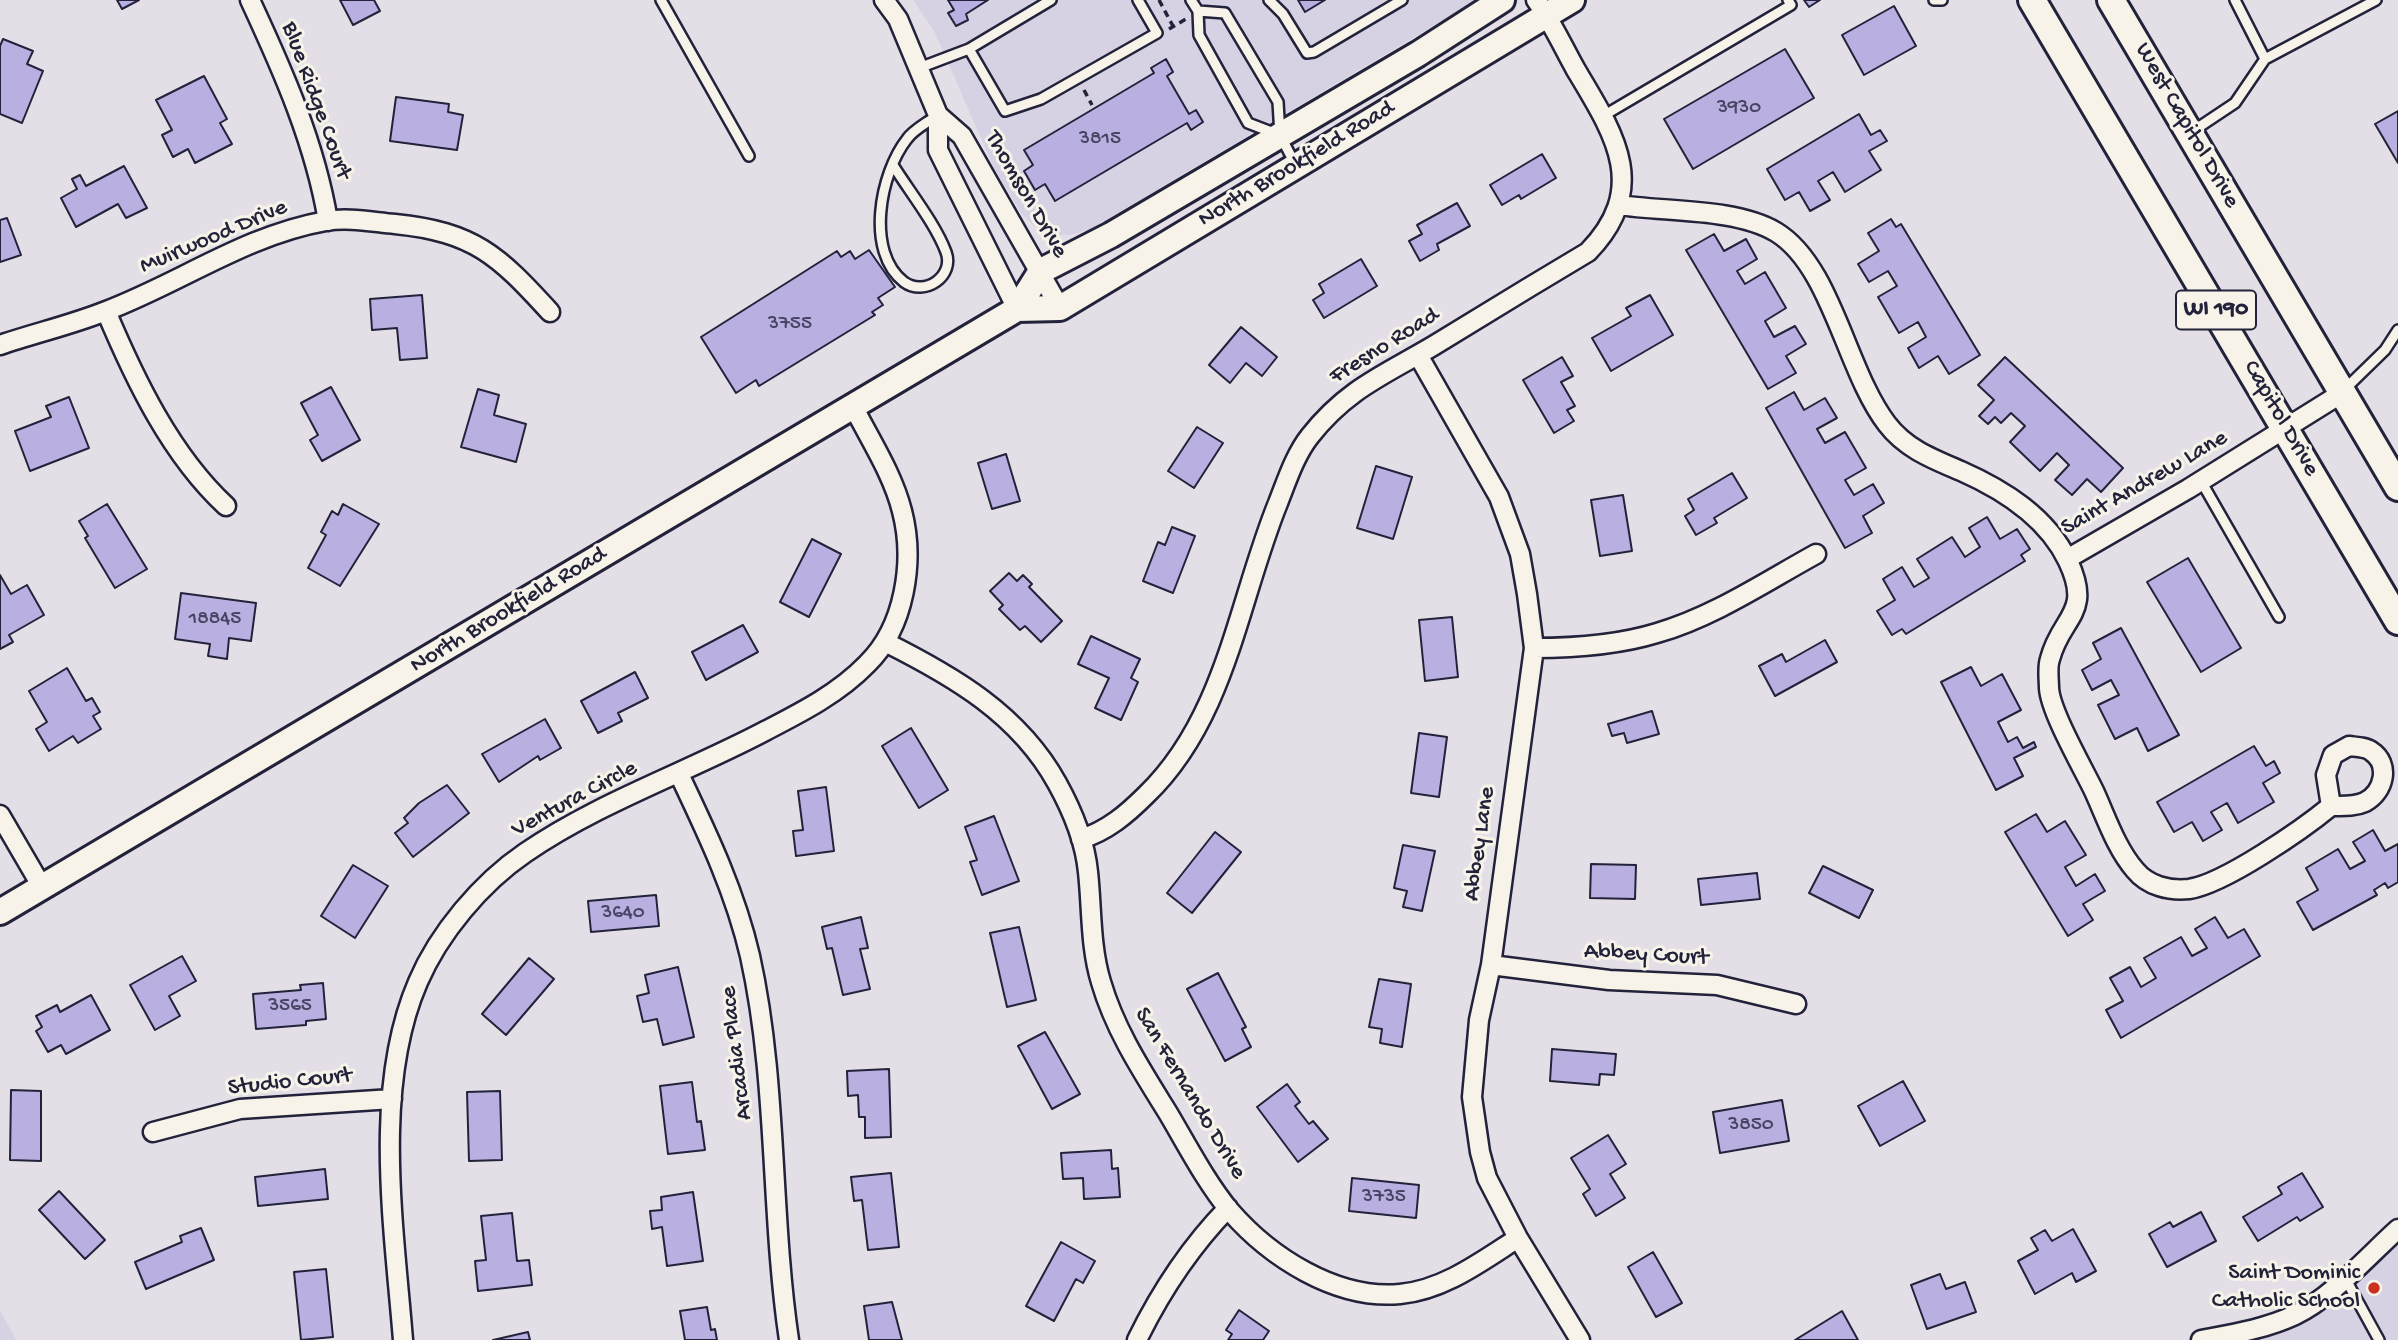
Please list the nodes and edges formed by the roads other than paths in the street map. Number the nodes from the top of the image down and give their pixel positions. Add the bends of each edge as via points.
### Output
1 (250, 0) edge
2 (661, 0) edge
3 (884, 0) edge
4 (1051, 0) edge
5 (1138, 0) edge
6 (1191, 0) edge
7 (1269, 0) edge
8 (1402, 0) edge
9 (1502, 0) edge
10 (1572, 0) edge
11 (1788, 0) edge
12 (1934, 0) edge
13 (1942, 0) edge
14 (2032, 0) edge
15 (2235, 0) edge
16 (2376, 0) edge
17 (1541, 7) edge
18 (2115, 7) edge
19 (1198, 11) junction
20 (969, 49) junction
21 (2265, 59) junction
22 (919, 68) junction
23 (938, 115) junction
24 (1603, 116) junction
25 (2190, 132) junction
26 (1280, 135) junction
27 (749, 156) dead end
28 (893, 165) junction
29 (1295, 166) junction
30 (1619, 205) junction
31 (328, 221) junction
32 (1041, 271) junction
33 (1060, 308) junction
34 (1017, 309) junction
35 (106, 311) junction
36 (550, 312) dead end
37 (2398, 330) edge
38 (0, 345) edge
39 (1418, 355) junction
40 (2342, 393) junction
41 (854, 408) junction
42 (2285, 427) junction
43 (2201, 481) junction
44 (2398, 487) edge
45 (226, 506) dead end
46 (1816, 554) dead end
47 (2067, 559) junction
48 (2279, 617) dead end
49 (2398, 621) edge
50 (885, 642) junction
51 (1534, 648) junction
52 (678, 774) junction
53 (2331, 806) dead end
54 (0, 815) edge
55 (1082, 839) junction
56 (42, 887) junction
57 (0, 912) edge
58 (1491, 965) junction
59 (1796, 1004) dead end
60 (392, 1099) junction
61 (153, 1132) dead end
62 (1228, 1208) junction
63 (2398, 1229) edge
64 (1518, 1238) junction
65 (2345, 1278) junction
66 (403, 1340) edge
67 (789, 1340) edge
68 (1137, 1340) edge
69 (1580, 1340) edge
70 (2201, 1340) edge
71 (2379, 1340) edge

1 - 31 street, Blue Ridge Court via 298,113 321,180
2 - 27 lane
3 - 22 street, Thomson Drive via 898,19
4 - 20 lane
5 - 20 lane via 1157,33 1041,99 1006,111
6 - 19 lane
7 - 8 lane via 1307,53
9 - 26 street, North Brookfield Road
10 - 17 street, North Brookfield Road
11 - 24 lane via 1791,5
12 - 13 lane
14 - 42 main road, Capitol Drive / WI 190
15 - 21 lane
16 - 21 lane
17 - 24 street, Fresno Road
17 - 29 street, North Brookfield Road
18 - 25 main road, West Capitol Drive / WI 190
19 - 26 lane via 1199,36 1248,123
19 - 26 lane via 1225,13 1278,102
20 - 22 lane
21 - 25 lane via 2235,103
22 - 23 street, Thomson Drive
23 - 28 lane via 907,138
23 - 32 street, Thomson Drive via 962,136
23 - 34 street, Thomson Drive via 938,150
24 - 30 street, Fresno Road via 1616,139 1623,168
25 - 40 main road, West Capitol Drive / WI 190
26 - 29 lane
26 - 32 street, North Brookfield Road
28 - 28 lane via 880,212 881,245 902,281 924,288 944,274 947,253
29 - 33 street, North Brookfield Road
30 - 39 street, Fresno Road via 1607,232 1588,252
30 - 47 street, Saint Andrew Lane via 1734,217 1774,230 1791,243 1821,284 1858,373 1888,426 1908,446 2004,493 2036,516
31 - 35 street, Muirwood Drive via 247,245
31 - 36 street, Muirwood Drive via 432,228 458,237 487,250 507,266
32 - 33 street, Thomson Drive
32 - 34 street, North Brookfield Road
33 - 34 street, North Brookfield Road
34 - 41 street, North Brookfield Road
35 - 38 street, Muirwood Drive
35 - 45 street via 172,441 206,488
37 - 40 lane via 2385,350
39 - 51 street, Abbey Lane via 1486,470 1511,523
39 - 55 street, Fresno Road via 1364,384 1337,405 1308,438 1271,520 1206,711 1189,742 1166,775 1130,810 1099,834
40 - 42 street, Saint Andrew Lane
40 - 44 main road, WI 190
41 - 50 street, Ventura Circle via 894,485 903,514 907,562 903,596
41 - 56 street, North Brookfield Road
42 - 43 street, Saint Andrew Lane
42 - 49 main road, Capitol Drive / WI 190
43 - 47 street, Saint Andrew Lane
43 - 48 lane
46 - 51 street via 1699,617 1658,633 1625,641
47 - 53 street via 2079,593 2072,619 2049,659 2049,694 2120,847 2136,871 2170,890 2192,889 2252,859
50 - 52 street, Ventura Circle via 830,695
50 - 55 street, San Fernando Drive via 976,693 1020,730 1056,782
51 - 58 street, Abbey Lane
52 - 60 street, Ventura Circle via 546,839 485,888 452,928 419,981 395,1066
52 - 67 street, Arcadia Place via 719,857 740,917 757,989
54 - 56 street
55 - 62 street, San Fernando Drive via 1095,955 1107,1001 1130,1052
56 - 57 street, North Brookfield Road
58 - 59 street, Abbey Court via 1609,980 1717,985
58 - 64 street, Abbey Lane via 1472,1070 1473,1107 1488,1178
60 - 61 street, Studio Court via 240,1109
60 - 66 street, Ventura Circle
62 - 64 street, San Fernando Drive via 1264,1243 1314,1277 1341,1287 1398,1294 1453,1278
62 - 68 street via 1191,1249
63 - 65 street
64 - 69 street, Abbey Lane
65 - 70 street via 2298,1314
65 - 71 lane

